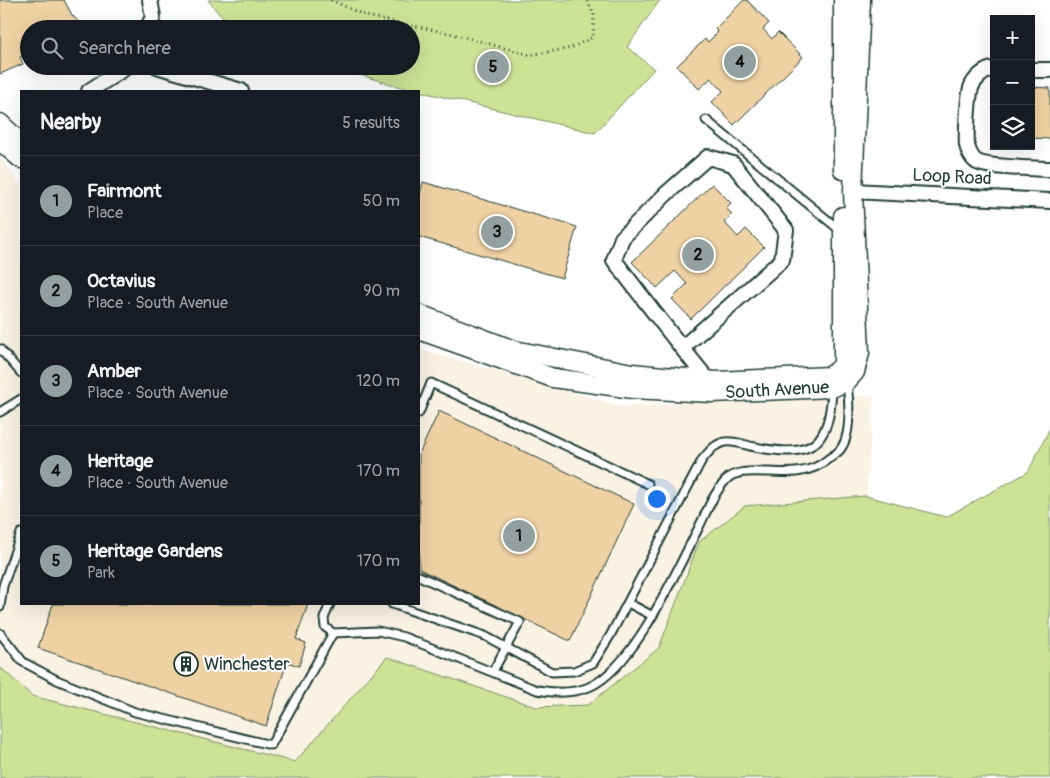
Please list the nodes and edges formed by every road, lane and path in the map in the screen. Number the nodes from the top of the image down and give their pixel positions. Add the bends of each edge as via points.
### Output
1 (150, 0) edge
2 (331, 0) edge
3 (587, 0) edge
4 (843, 0) edge
5 (861, 0) edge
6 (152, 20) edge
7 (385, 20) edge
8 (420, 27) edge
9 (990, 69) edge
10 (1035, 70) edge
11 (1050, 70) edge
12 (114, 75) edge
13 (187, 75) edge
14 (91, 90) edge
15 (238, 90) edge
16 (706, 120) dead end
17 (0, 123) edge
18 (15, 139) edge
19 (20, 156) edge
20 (1050, 168) edge
21 (853, 191) junction
22 (1050, 201) edge
23 (843, 233) junction
24 (420, 314) edge
25 (420, 330) edge
26 (682, 348) junction
27 (0, 349) edge
28 (20, 372) edge
29 (838, 378) junction
30 (708, 380) junction
31 (20, 400) edge
32 (420, 410) edge
33 (0, 412) edge
34 (648, 484) dead end
35 (20, 536) edge
36 (420, 576) edge
37 (628, 603) junction
38 (330, 605) edge
39 (395, 605) edge
40 (0, 607) edge
41 (652, 615) junction
42 (0, 633) edge
43 (333, 633) junction
44 (506, 648) junction
45 (493, 671) junction

1 - 6 street
2 - 7 path via 366,16
3 - 8 path via 594,14 593,37 571,48 530,55
4 - 23 street
5 - 21 street, South Avenue
9 - 20 street via 971,88 967,145 970,155 977,162
10 - 11 street
12 - 14 street
13 - 15 street
16 - 23 lane
17 - 18 street
18 - 19 street
21 - 22 street, Loop Road
21 - 29 street, South Avenue via 860,353 859,365
23 - 29 street
24 - 30 street via 514,350 632,373
25 - 29 street, South Avenue via 553,378 633,389 712,393
26 - 26 street via 614,260 622,238 708,157 733,164 786,230 782,260
26 - 30 street
27 - 28 lane
29 - 30 street
29 - 37 lane via 827,428 821,439 808,448 783,453 726,441 712,447 702,460
29 - 41 lane via 848,424 843,446 824,463 808,470 791,474 739,472 726,479 716,492
31 - 33 lane
32 - 34 lane via 431,383
35 - 40 lane via 3,586
36 - 44 lane via 520,622
37 - 41 lane
37 - 44 lane via 593,663 574,671 552,672
38 - 43 lane via 324,618 325,627
39 - 44 lane via 485,636
41 - 45 lane via 632,649 589,687 555,693 537,690
42 - 43 lane via 23,662 57,680 135,712 271,745
43 - 45 lane via 378,631 404,637
44 - 45 lane

